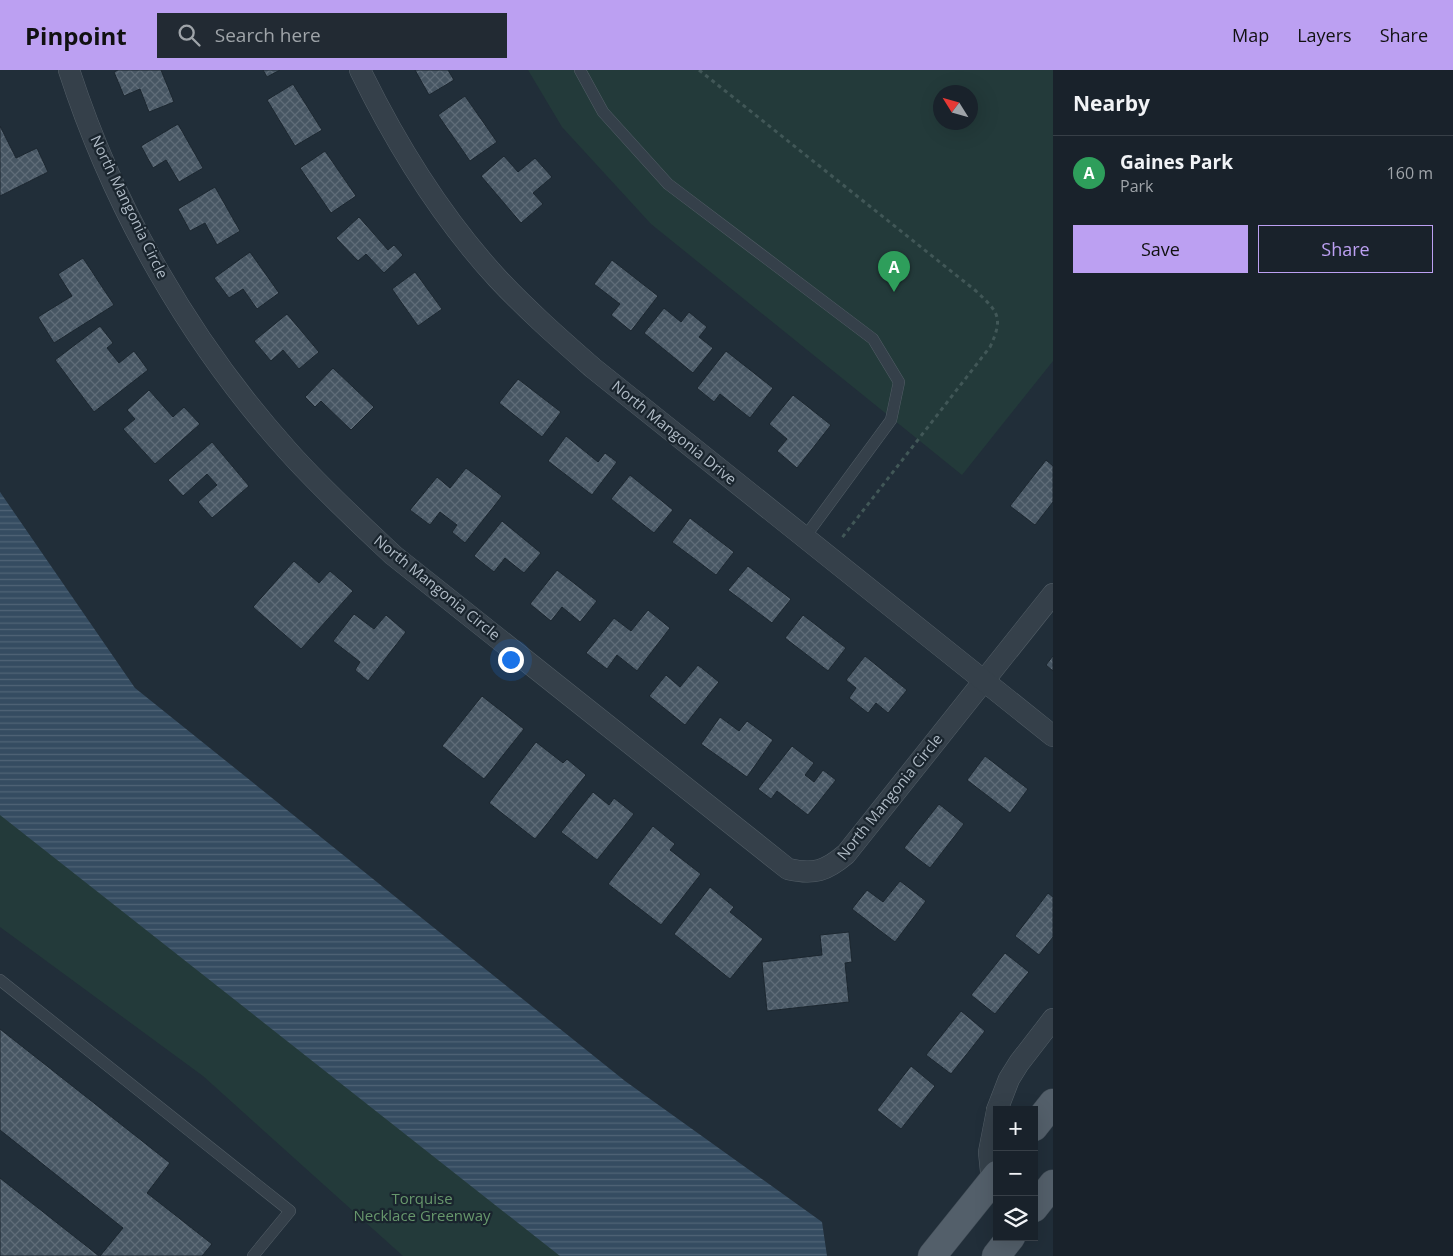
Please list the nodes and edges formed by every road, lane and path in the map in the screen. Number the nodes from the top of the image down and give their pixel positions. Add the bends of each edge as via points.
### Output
1 (69, 70) edge
2 (360, 70) edge
3 (580, 70) edge
4 (699, 70) edge
5 (805, 537) junction
6 (828, 556) junction
7 (1053, 594) edge
8 (984, 680) junction
9 (1053, 736) edge
10 (0, 980) edge
11 (1053, 1019) edge
12 (1053, 1103) edge
13 (999, 1106) edge
14 (1038, 1122) edge
15 (993, 1131) edge
16 (993, 1173) edge
17 (993, 1179) edge
18 (1008, 1241) edge
19 (253, 1256) edge
20 (932, 1256) edge
21 (996, 1256) edge

1 - 8 street, North Mangonia Circle via 104,163 167,286 218,364 288,451 393,555 788,869 819,871 834,865 846,854
2 - 5 street, North Mangonia Drive via 411,164 457,230 498,279 543,325 593,368
3 - 5 lane via 603,112 668,184 873,339 899,382 891,420
4 - 6 path via 976,290 999,318 998,332 990,347
5 - 6 street, North Mangonia Drive
6 - 8 street, North Mangonia Drive
7 - 8 street, North Mangonia Circle
8 - 9 street, North Mangonia Drive
10 - 19 lane via 290,1211
11 - 13 street via 1019,1063
12 - 14 main road
15 - 16 street via 989,1152
17 - 20 main road
18 - 21 main road

